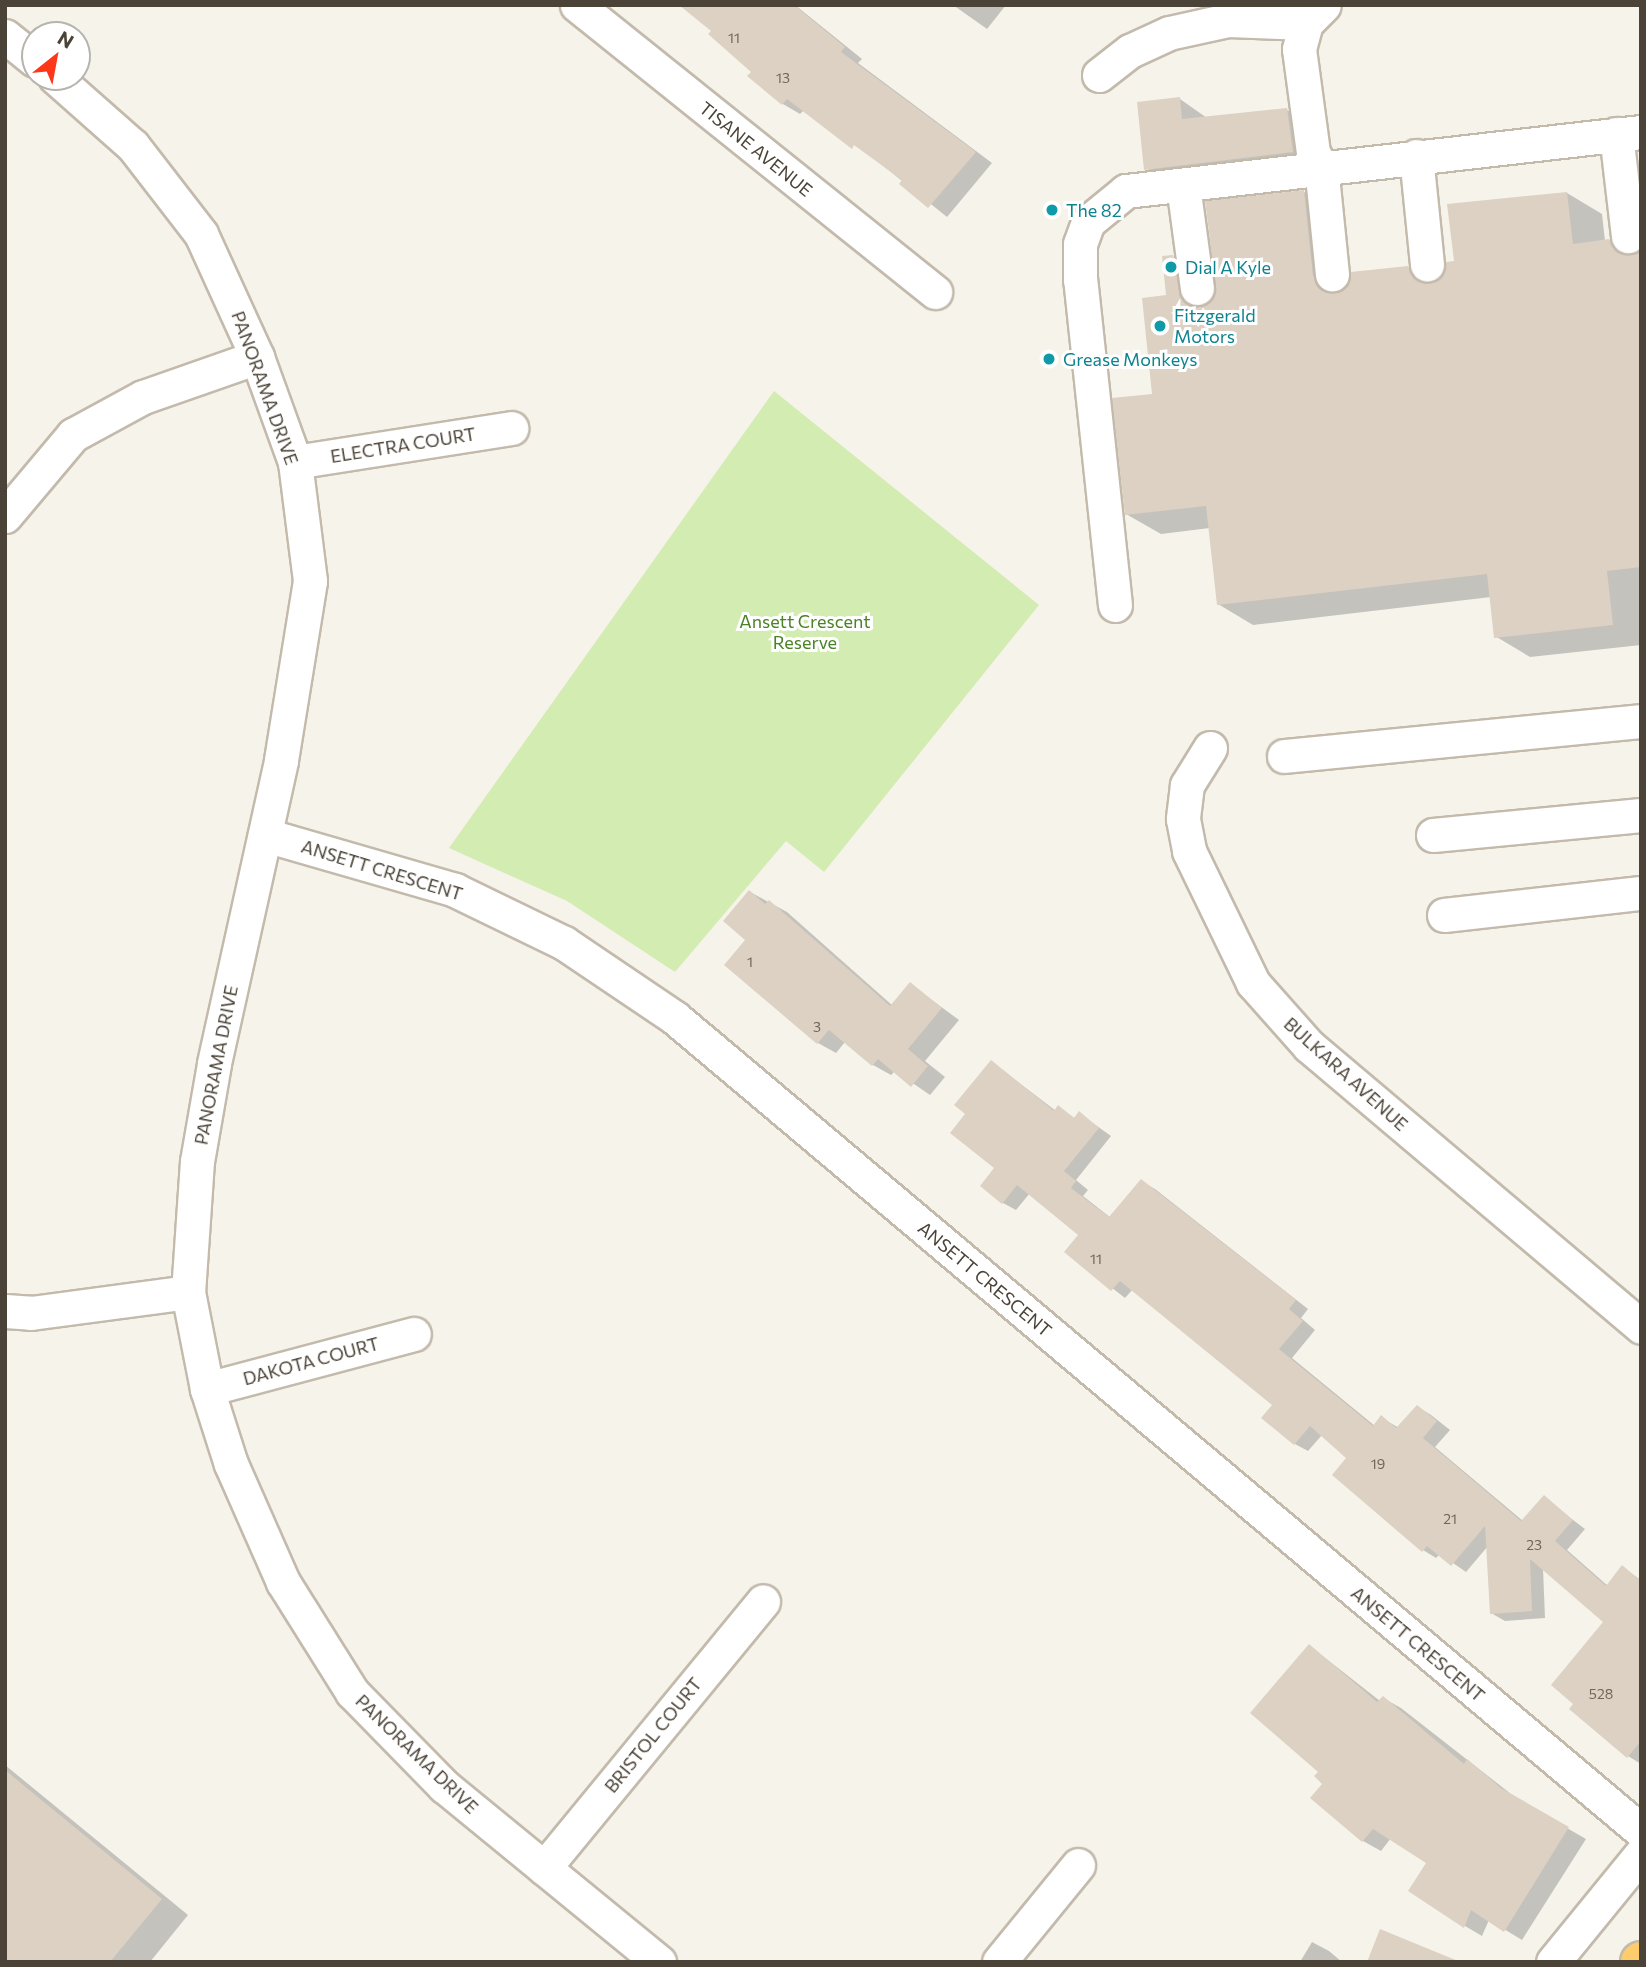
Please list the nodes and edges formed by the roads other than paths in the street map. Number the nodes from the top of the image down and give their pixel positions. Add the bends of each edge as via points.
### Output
1 (577, 5) edge
2 (1315, 14) edge
3 (5, 36) edge
4 (21, 49) edge
5 (1099, 75) dead end
6 (71, 91) edge
7 (1628, 133) edge
8 (1416, 156) junction
9 (1321, 166) junction
10 (1183, 185) junction
11 (1629, 236) dead end
12 (1427, 264) dead end
13 (1332, 274) dead end
14 (1197, 288) dead end
15 (935, 292) dead end
16 (257, 357) junction
17 (511, 428) dead end
18 (295, 462) junction
19 (5, 516) edge
20 (1115, 605) dead end
21 (1641, 721) edge
22 (1210, 748) dead end
23 (1284, 756) dead end
24 (1641, 815) edge
25 (265, 835) junction
26 (1433, 835) dead end
27 (1641, 893) edge
28 (1444, 915) dead end
29 (188, 1292) junction
30 (5, 1311) edge
31 (1641, 1327) edge
32 (414, 1334) dead end
33 (207, 1389) junction
34 (763, 1601) dead end
35 (1641, 1831) edge
36 (1641, 1854) edge
37 (1078, 1865) dead end
38 (544, 1868) junction
39 (659, 1962) edge
40 (999, 1962) edge
41 (1553, 1962) edge

1 - 15 street, TISANE AVENUE
2 - 5 street via 1228,20 1169,33 1130,51
2 - 9 street via 1299,49 1313,153
3 - 4 street
6 - 16 street, PANORAMA DRIVE via 133,146 201,234
7 - 8 street
7 - 11 street
8 - 9 street
8 - 12 street
9 - 10 street
9 - 13 street
10 - 14 street
10 - 20 street via 1126,191 1088,222 1080,244
16 - 18 street, PANORAMA DRIVE
16 - 19 street via 143,397 73,435
17 - 18 street, ELECTRA COURT
18 - 25 street, PANORAMA DRIVE via 310,581
21 - 23 street
22 - 31 street, BULKARA AVENUE via 1187,785 1183,819 1189,851 1253,983 1309,1046
24 - 26 street
25 - 29 street, PANORAMA DRIVE via 203,1125
25 - 35 street, ANSETT CRESCENT via 455,890 564,943 676,1018
27 - 28 street
29 - 30 street via 31,1312
29 - 33 street, PANORAMA DRIVE
32 - 33 street, DAKOTA COURT
33 - 38 street, PANORAMA DRIVE via 231,1464 283,1582 352,1692 444,1786
34 - 38 street, BRISTOL COURT
36 - 41 street
37 - 40 street
38 - 39 street, PANORAMA DRIVE

